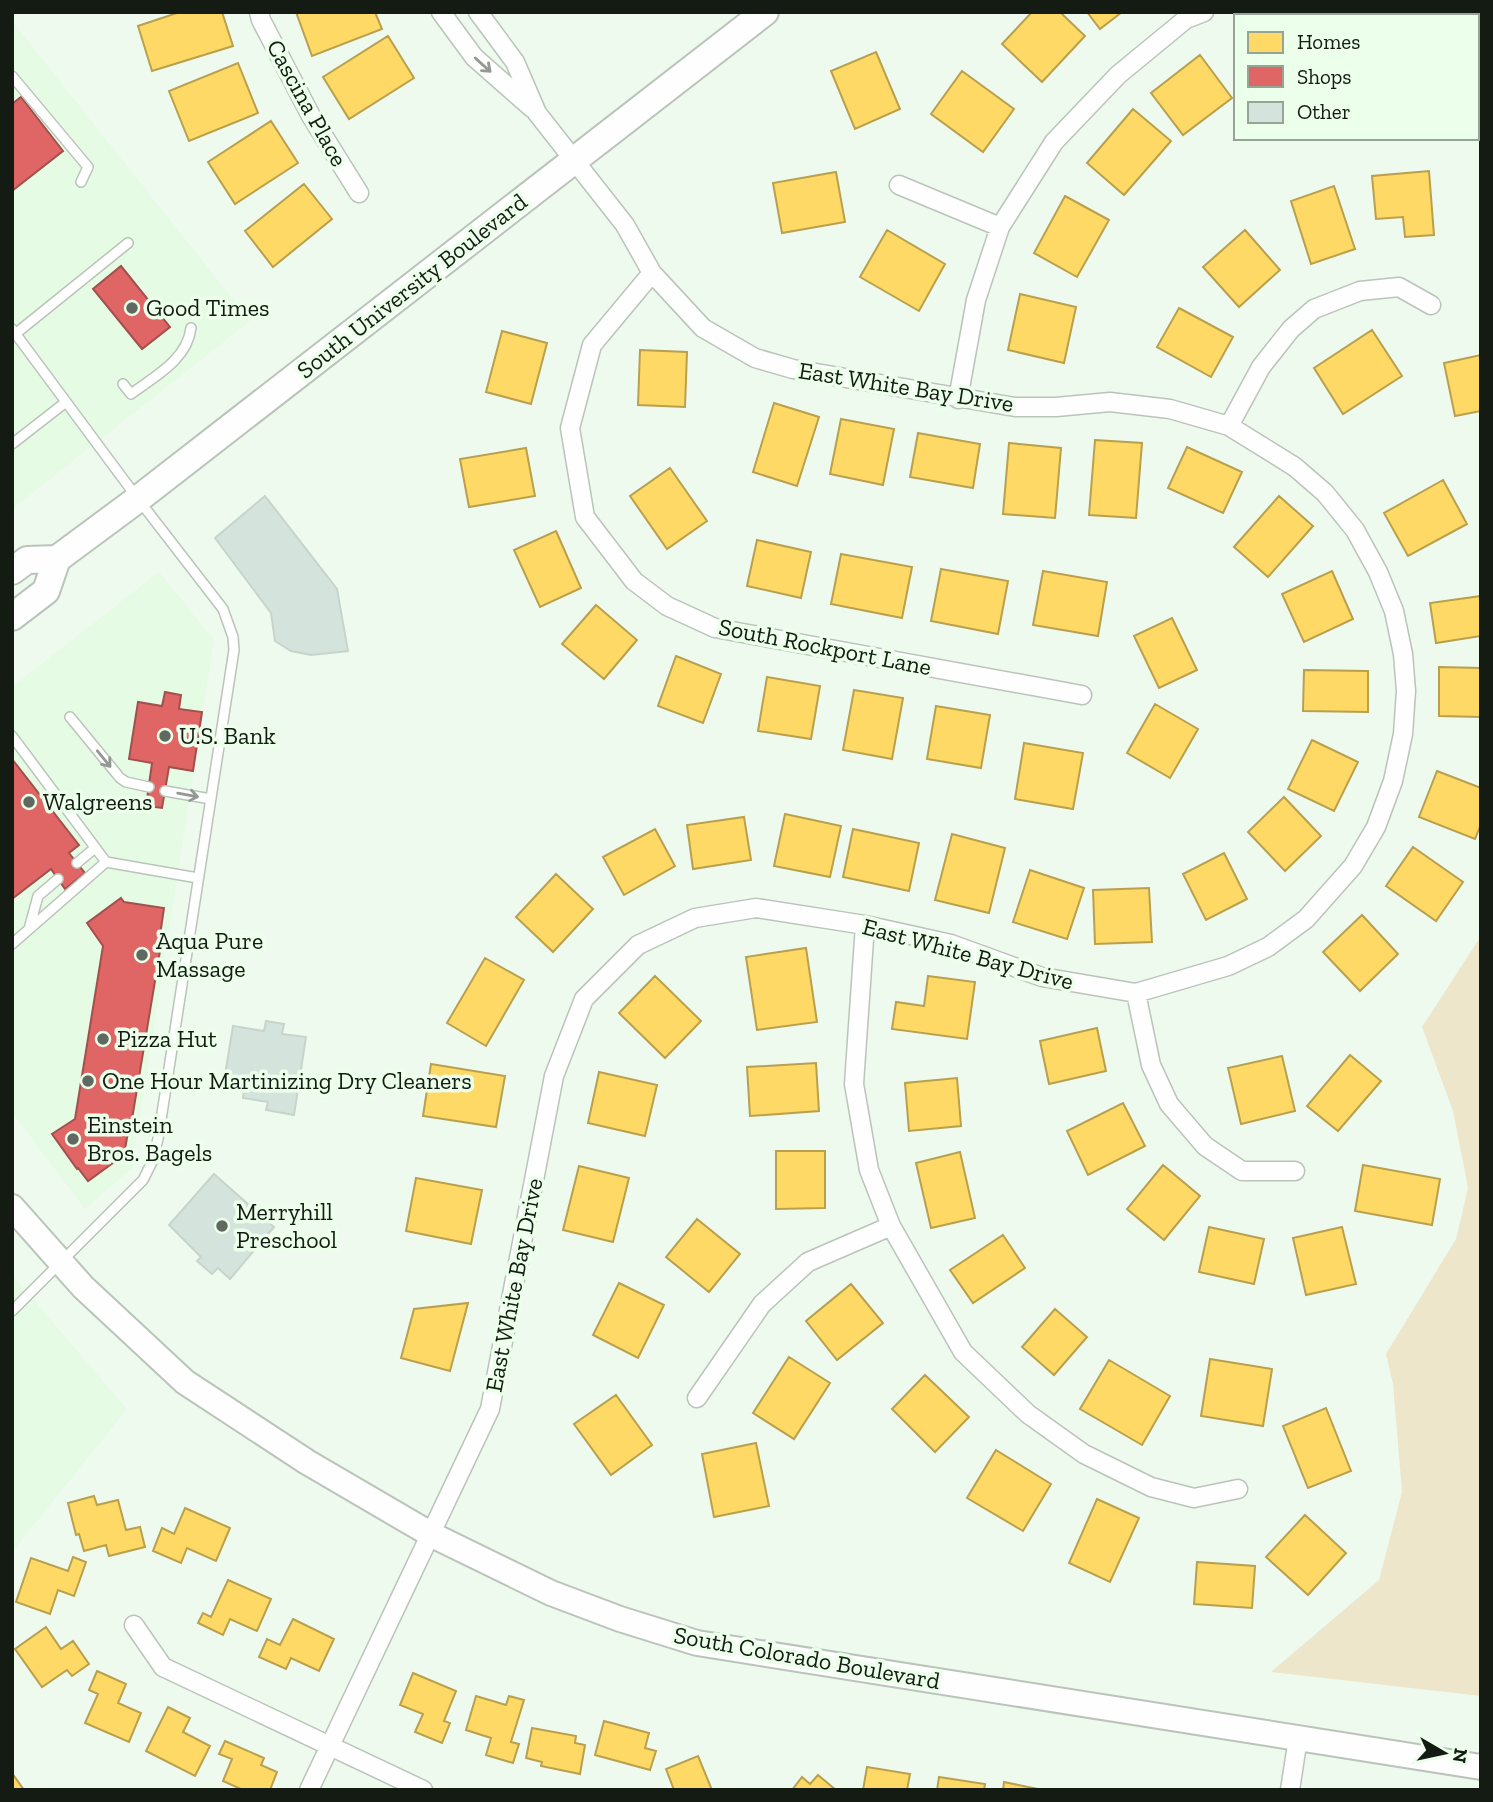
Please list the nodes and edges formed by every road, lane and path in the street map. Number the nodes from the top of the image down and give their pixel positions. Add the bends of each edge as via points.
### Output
1 (259, 12) edge
2 (441, 12) edge
3 (478, 12) edge
4 (765, 12) edge
5 (1204, 12) edge
6 (12, 76) edge
7 (537, 113) junction
8 (575, 160) junction
9 (81, 182) dead end
10 (899, 184) dead end
11 (359, 193) dead end
12 (1000, 227) junction
13 (128, 243) dead end
14 (652, 273) junction
15 (1431, 305) dead end
16 (191, 328) dead end
17 (13, 333) edge
18 (123, 384) dead end
19 (958, 399) junction
20 (66, 402) junction
21 (1229, 426) junction
22 (12, 444) edge
23 (138, 499) junction
24 (57, 559) junction
25 (12, 571) edge
26 (12, 617) edge
27 (1082, 695) dead end
28 (70, 717) dead end
29 (12, 736) edge
30 (149, 787) dead end
31 (165, 790) dead end
32 (211, 799) junction
33 (95, 848) junction
34 (106, 862) junction
35 (77, 863) dead end
36 (198, 877) junction
37 (58, 879) dead end
38 (865, 925) junction
39 (28, 930) junction
40 (12, 944) edge
41 (1136, 993) junction
42 (1295, 1171) dead end
43 (12, 1207) edge
44 (891, 1226) junction
45 (60, 1262) junction
46 (12, 1311) edge
47 (697, 1398) dead end
48 (1238, 1489) dead end
49 (432, 1535) junction
50 (134, 1625) dead end
51 (1298, 1738) junction
52 (331, 1746) junction
53 (1481, 1767) edge
54 (309, 1790) edge
55 (423, 1790) edge
56 (1290, 1790) edge

1 - 11 street, Cascina Place via 311,116
2 -> 7 street via 474,57
3 - 7 street via 516,62
4 - 8 main road, South University Boulevard
5 - 12 street via 1186,19 1118,75 1054,142
6 - 9 lane via 88,167
7 - 8 street, East White Bay Drive
8 - 14 street, East White Bay Drive via 625,225
8 - 23 main road, South University Boulevard
10 - 12 street
12 - 19 street via 976,300
13 - 17 lane
14 - 19 street, East White Bay Drive via 703,328 755,358
14 - 27 street, South Rockport Lane via 592,345 570,428 585,517 634,581 667,606 715,628
15 - 21 street via 1399,287 1360,291 1314,309 1261,367
16 - 18 lane via 189,342 177,360 131,394
17 - 20 lane
19 - 21 street, East White Bay Drive via 1015,407 1142,404
20 - 22 lane
20 - 23 lane
21 - 41 street, East White Bay Drive via 1295,467 1325,493 1355,530 1394,611 1406,691 1403,734 1393,781 1376,827 1353,866 1306,919 1268,947 1228,966
23 - 24 main road, South University Boulevard
23 - 32 lane via 223,609 233,637
24 - 25 main road, South University Boulevard via 27,560
24 - 26 main road via 46,590
28 -> 30 lane via 120,778
29 - 33 lane
31 -> 32 lane
32 - 36 lane
33 - 34 lane
33 - 35 lane
34 - 36 lane
34 - 39 lane
36 - 45 lane via 152,1162 130,1195
37 - 39 lane via 38,896
38 - 41 street, East White Bay Drive via 950,944 1042,977
38 - 44 street via 854,1084 869,1170
38 - 49 street, East White Bay Drive via 757,908 695,918 638,945 584,999 554,1076 490,1409
39 - 40 lane
41 - 42 street via 1151,1065 1169,1104 1205,1146 1242,1171
43 - 45 main road, South Colorado Boulevard
44 - 47 street via 808,1262 762,1304
44 - 48 street via 963,1352 1028,1414 1084,1454 1151,1487 1194,1498
45 - 46 lane
45 - 49 main road, South Colorado Boulevard via 185,1382 307,1462
49 - 51 main road, South Colorado Boulevard via 551,1593 697,1643
49 - 52 street, East White Bay Drive
50 - 52 street via 163,1667
51 - 53 main road, South Colorado Boulevard
51 - 56 street
52 - 54 street, East White Bay Drive
52 - 55 street

